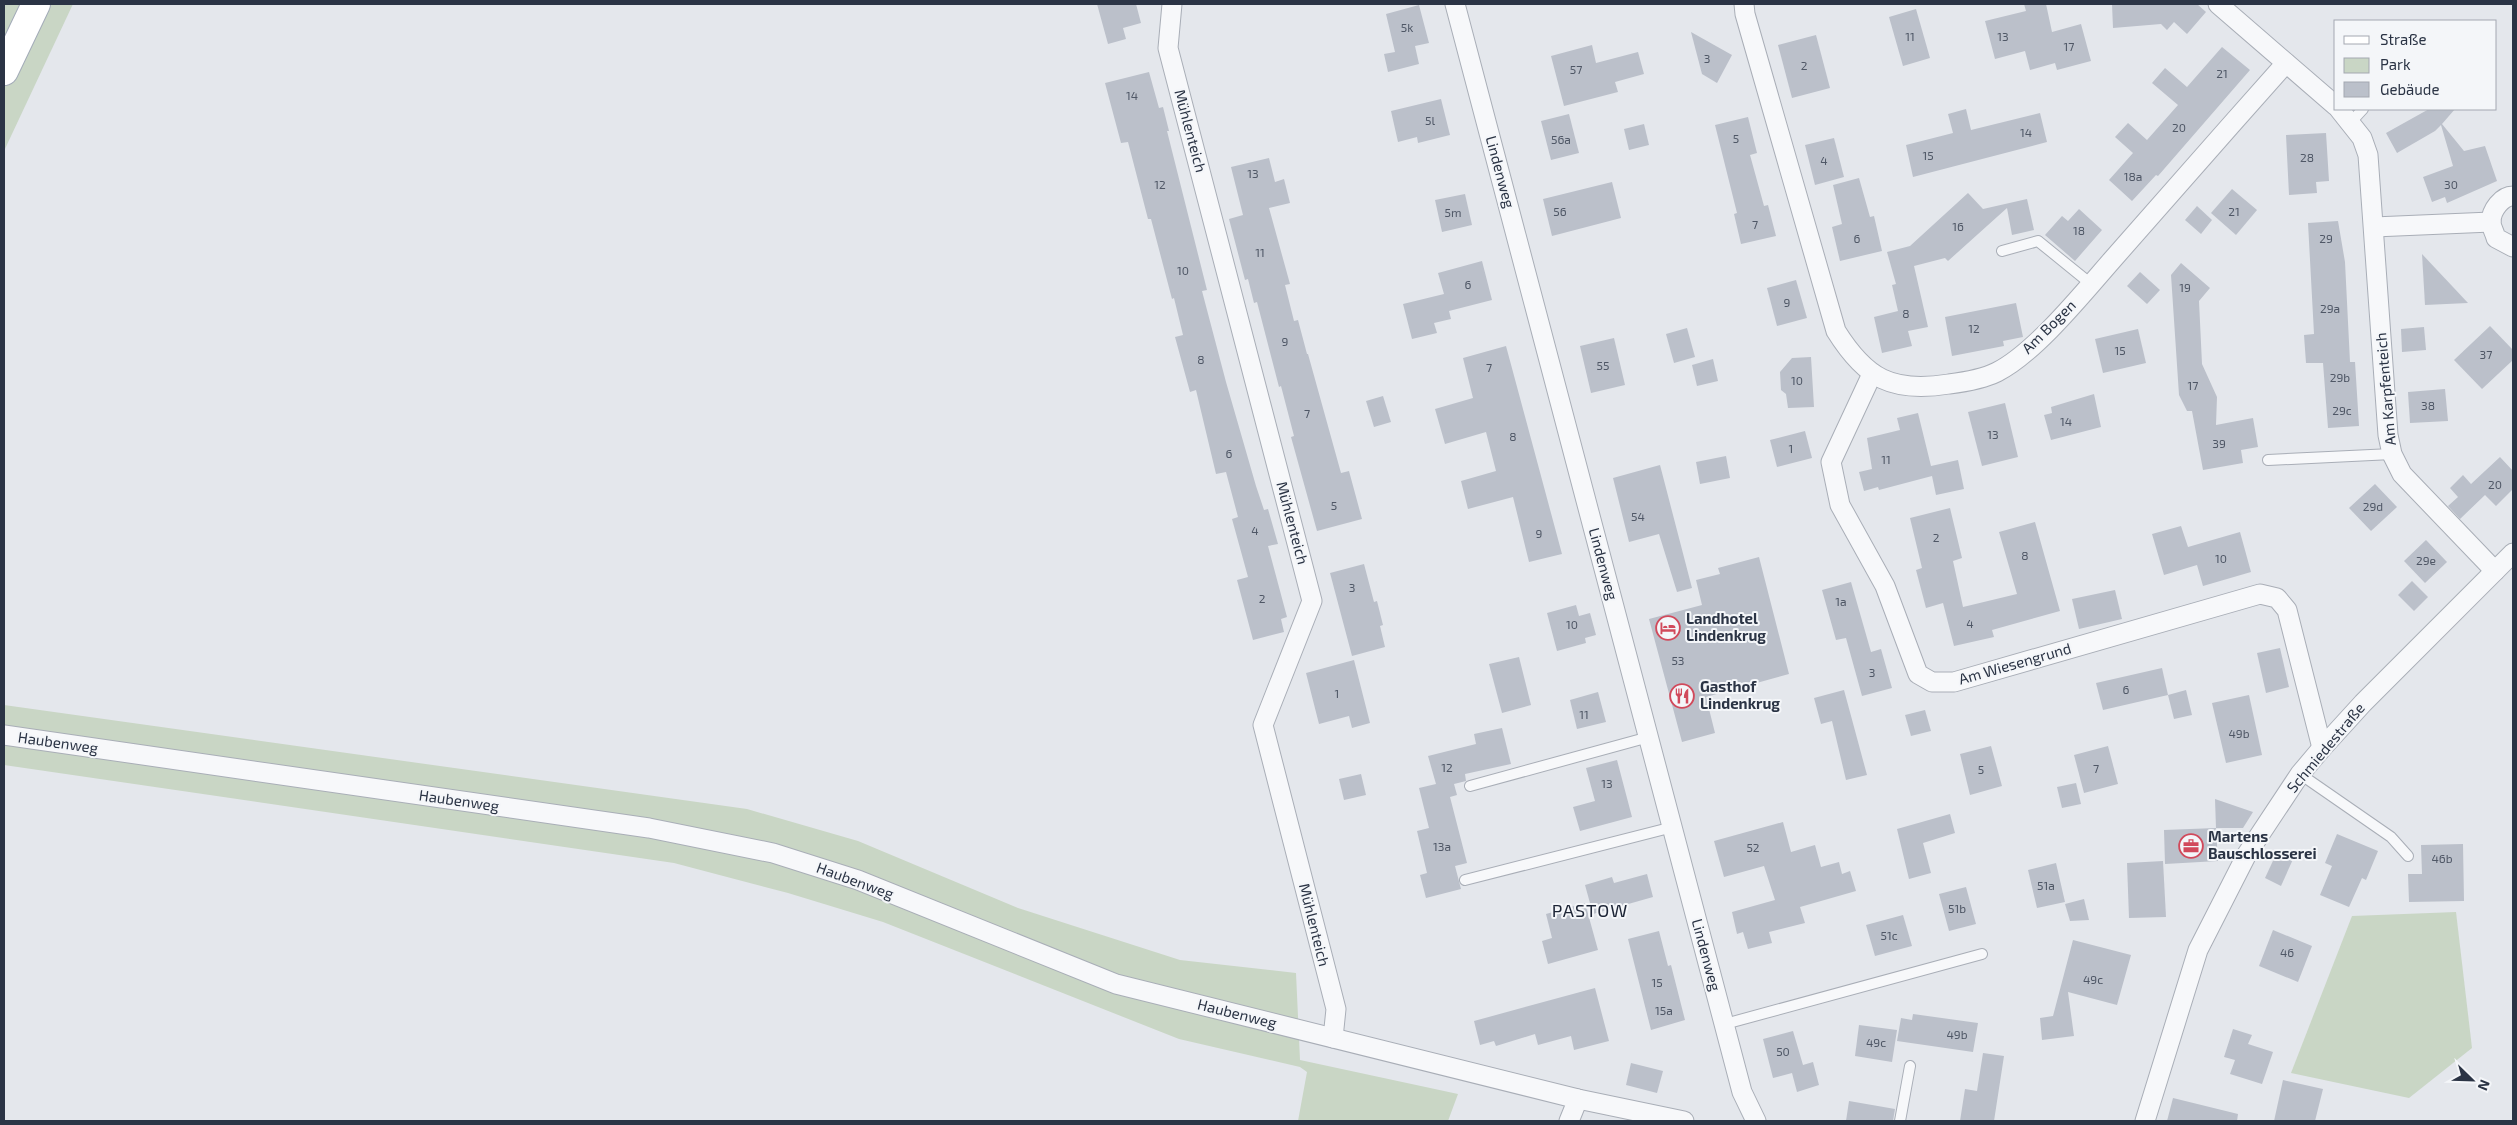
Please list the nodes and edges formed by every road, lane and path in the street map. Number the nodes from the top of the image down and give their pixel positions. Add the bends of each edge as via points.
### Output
1 (36, 4) edge
2 (1172, 4) edge
3 (1455, 4) edge
4 (1744, 4) edge
5 (2218, 4) edge
6 (2286, 62) junction
7 (4, 71) edge
8 (2334, 104) edge
9 (2351, 113) edge
10 (2513, 196) edge
11 (2491, 222) junction
12 (2374, 227) junction
13 (2513, 247) edge
14 (2002, 251) dead end
15 (2091, 284) junction
16 (1872, 374) junction
17 (2392, 454) junction
18 (2268, 460) dead end
19 (2513, 553) edge
20 (2494, 571) junction
21 (4, 735) edge
22 (1649, 737) junction
23 (2322, 748) junction
24 (2300, 774) junction
25 (1470, 786) dead end
26 (1673, 828) junction
27 (2408, 856) dead end
28 (1464, 880) dead end
29 (1982, 954) dead end
30 (1724, 1024) junction
31 (1333, 1038) junction
32 (1910, 1066) dead end
33 (1578, 1099) junction
34 (1570, 1121) edge
35 (1684, 1121) edge
36 (1756, 1121) edge
37 (1900, 1121) edge
38 (2145, 1121) edge

1 - 7 main road
2 - 31 street, Mühlenteich via 1168,48 1312,601 1263,726 1336,1009
3 - 22 street, Lindenweg
4 - 16 street, Am Bogen via 1836,331 1850,354
5 - 6 street
6 - 8 street
6 - 15 street, Am Bogen
9 - 12 street, Am Karpfenteich via 2368,155
10 - 11 street via 2496,206
11 - 12 street
11 - 13 street via 2496,238
12 - 17 street, Am Karpfenteich
14 - 15 lane via 2038,241
15 - 16 street, Am Bogen via 2032,346 1997,372 1929,387 1899,386
16 - 23 street, Am Wiesengrund via 1831,462 1840,505 1885,586 1918,674 1932,682 1954,682 2260,594 2277,598 2287,610
17 - 18 lane
17 - 20 street, Am Karpfenteich via 2402,474
19 - 20 street, Schmiedestraße
20 - 23 street, Schmiedestraße
21 - 31 street, Haubenweg via 649,828 774,854 858,880 1116,984
22 - 25 lane
22 - 26 street, Lindenweg
23 - 24 street, Schmiedestraße
24 - 27 lane via 2391,837
24 - 38 street, Schmiedestraße via 2247,854 2198,950
26 - 28 lane
26 - 30 street, Lindenweg
29 - 30 lane
30 - 36 street, Lindenweg via 1742,1092
31 - 33 street, Haubenweg
32 - 37 lane
33 - 34 street
33 - 35 street, Haubenweg

